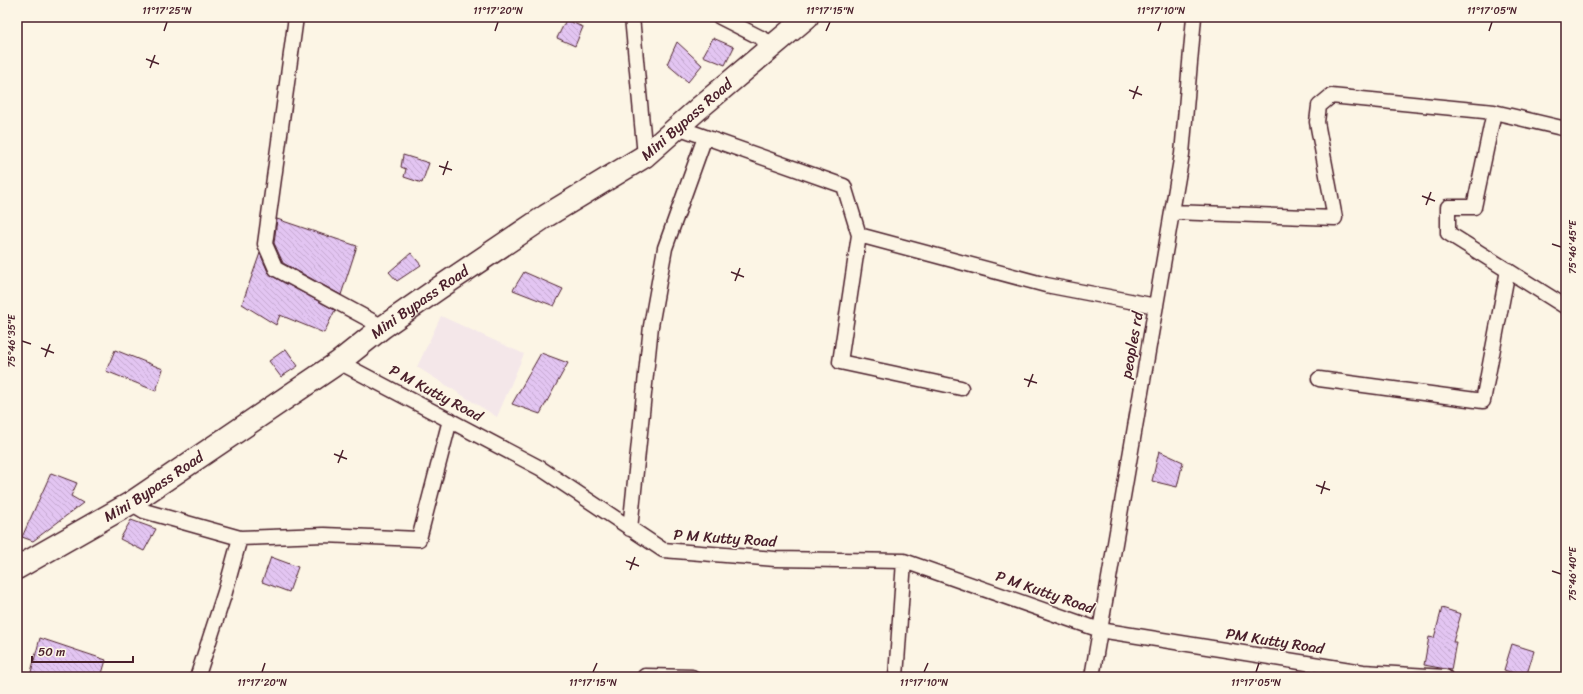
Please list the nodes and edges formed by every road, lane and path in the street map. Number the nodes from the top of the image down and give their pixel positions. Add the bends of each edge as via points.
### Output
1 (296, 17) edge
2 (632, 17) edge
3 (720, 17) edge
4 (808, 17) edge
5 (1194, 17) edge
6 (775, 45) junction
7 (1494, 112) junction
8 (677, 127) junction
9 (1566, 129) edge
10 (705, 137) junction
11 (645, 156) junction
12 (1172, 212) junction
13 (859, 235) junction
14 (1508, 270) junction
15 (1156, 306) junction
16 (1566, 307) edge
17 (383, 327) junction
18 (339, 362) junction
19 (1319, 379) dead end
20 (961, 388) dead end
21 (450, 420) junction
22 (131, 503) junction
23 (630, 529) junction
24 (240, 538) junction
25 (904, 561) junction
26 (17, 568) edge
27 (1100, 630) junction
28 (200, 677) edge
29 (644, 677) edge
30 (692, 677) edge
31 (896, 677) edge
32 (1092, 677) edge
33 (1445, 677) edge

1 - 17 street via 265,244 276,269
2 - 11 street
3 - 6 street
4 - 6 main road, Mini Bypass Road
5 - 12 street, peoples rd via 1182,154
6 - 8 main road, Mini Bypass Road
7 - 9 street
7 - 12 street via 1331,96 1319,106 1317,122 1336,218
7 - 14 street via 1474,206 1448,207 1448,233
8 - 10 street
8 - 11 main road, Mini Bypass Road
10 - 13 street via 844,186
10 - 23 street via 665,248 651,326
11 - 17 main road, Mini Bypass Road via 546,216
12 - 15 street, peoples rd
13 - 15 street via 1046,285
13 - 20 street via 840,362
14 - 16 street
14 - 19 street via 1483,401
15 - 27 street, peoples rd
17 - 18 main road, Mini Bypass Road
18 - 21 street, P M Kutty Road
18 - 22 main road, Mini Bypass Road
21 - 23 street, P M Kutty Road via 540,468
21 - 24 street via 419,539 324,535
22 - 24 street via 144,511
22 - 26 main road, Mini Bypass Road
23 - 25 street, P M Kutty Road via 663,550 775,559
24 - 28 street via 198,675
25 - 27 street, P M Kutty Road
25 - 31 street
27 - 32 street, peoples rd
27 - 33 street, PM Kutty Road via 1363,672
29 - 30 street

